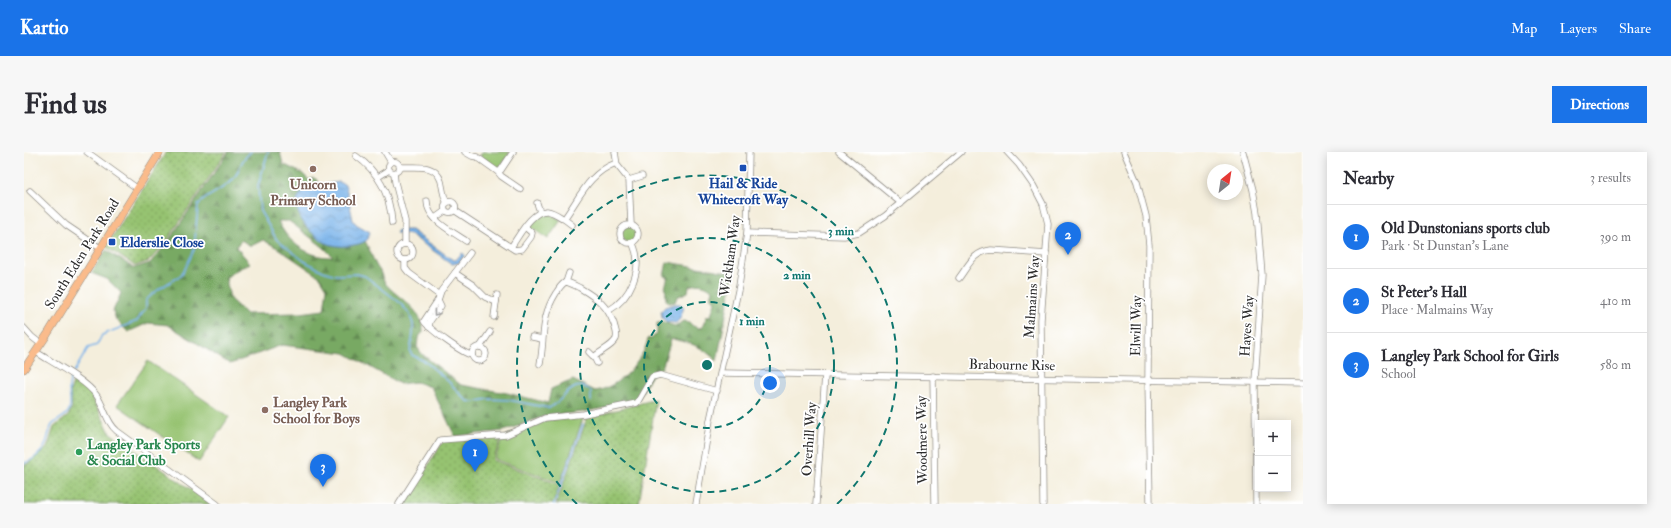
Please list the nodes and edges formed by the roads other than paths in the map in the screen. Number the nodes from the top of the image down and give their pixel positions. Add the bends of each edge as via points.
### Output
1 (87, 152) edge
2 (160, 152) edge
3 (385, 152) edge
4 (465, 152) edge
5 (513, 152) edge
6 (615, 152) edge
7 (749, 152) edge
8 (839, 152) edge
9 (961, 152) edge
10 (1007, 152) edge
11 (1124, 152) edge
12 (1243, 152) edge
13 (478, 155) edge
14 (356, 156) dead end
15 (391, 162) junction
16 (616, 162) junction
17 (400, 167) junction
18 (392, 171) junction
19 (498, 172) junction
20 (642, 176) dead end
21 (378, 177) junction
22 (629, 180) junction
23 (138, 188) junction
24 (520, 189) dead end
25 (30, 191) dead end
26 (427, 201) dead end
27 (447, 202) junction
28 (537, 203) dead end
29 (901, 203) junction
30 (454, 210) junction
31 (445, 211) junction
32 (540, 212) junction
33 (434, 218) junction
34 (564, 219) junction
35 (392, 223) dead end
36 (631, 224) junction
37 (572, 225) dead end
38 (526, 226) junction
39 (747, 233) junction
40 (466, 241) dead end
41 (405, 244) junction
42 (633, 244) junction
43 (511, 247) junction
44 (100, 248) junction
45 (470, 253) dead end
46 (1047, 254) junction
47 (405, 260) junction
48 (455, 273) junction
49 (569, 273) dead end
50 (959, 278) dead end
51 (566, 282) junction
52 (497, 294) dead end
53 (439, 297) junction
54 (496, 302) junction
55 (608, 311) junction
56 (494, 317) dead end
57 (24, 328) edge
58 (490, 332) dead end
59 (532, 337) dead end
60 (542, 339) junction
61 (41, 344) junction
62 (480, 347) junction
63 (36, 352) junction
64 (589, 352) dead end
65 (472, 355) junction
66 (594, 357) junction
67 (597, 363) dead end
68 (540, 364) dead end
69 (24, 369) edge
70 (721, 373) junction
71 (825, 375) junction
72 (933, 376) junction
73 (1040, 377) junction
74 (1148, 379) junction
75 (1255, 381) junction
76 (1303, 383) edge
77 (717, 391) junction
78 (217, 504) edge
79 (400, 504) edge
80 (696, 504) edge
81 (816, 504) edge
82 (935, 504) edge
83 (1043, 504) edge
84 (1150, 504) edge
85 (1256, 504) edge

1 - 23 street
2 - 23 main road, South Eden Park Road
3 - 15 street
4 - 13 street via 472,156
5 - 19 street
6 - 16 street
7 - 39 street, Wickham Way
8 - 29 street
9 - 29 street
10 - 46 street, Malmains Way via 1033,185 1042,204 1048,224
11 - 74 street, Elwill Way via 1137,182 1146,216 1149,246
12 - 75 street, Hayes Way via 1253,190 1260,242 1261,305
13 - 19 street
14 - 21 street
15 - 17 street via 398,162
15 - 18 street via 389,166
16 - 22 street
16 - 34 street via 591,178
17 - 18 street via 398,172
17 - 27 street via 422,166 433,170 440,179
18 - 21 street
18 - 41 street via 405,232
19 - 24 street
20 - 22 street
21 - 35 street via 388,199
22 - 36 street
23 - 44 main road, South Eden Park Road
25 - 44 street via 66,225
26 - 33 street via 428,209
27 - 30 street via 453,203
27 - 31 street via 444,206
28 - 32 street
29 - 39 street via 859,233 844,236
30 - 31 street via 450,213
30 - 43 street
31 - 33 street
32 - 34 street via 552,212
32 - 38 street
33 - 40 street
34 - 37 street
36 - 42 street via 636,227 638,233
36 - 42 street via 627,224 622,230 619,240
38 - 43 street
38 - 43 street via 532,235 524,247 517,250
39 - 70 street, Wickham Way
41 - 47 street via 400,246 397,252 399,257
41 - 47 street via 412,247 414,252 412,258
42 - 55 street via 636,258 630,288 622,301
44 - 61 main road, South Eden Park Road
45 - 48 street
46 - 50 street via 984,251 977,254
46 - 73 street, Malmains Way via 1041,320
47 - 53 street via 407,271
48 - 53 street
48 - 54 street via 485,297
49 - 51 street
51 - 55 street via 596,298
51 - 60 street via 562,284 549,305
52 - 54 street
53 - 65 street via 441,306 430,321 429,327 466,354
54 - 56 street
55 - 66 street via 616,330 616,338 613,344
57 - 61 street
58 - 62 street
59 - 60 street
60 - 68 street
61 - 63 main road, South Eden Park Road
62 - 65 street via 475,348
62 - 65 street via 486,352 484,359 477,361
63 - 69 main road, South Eden Park Road
63 - 78 street via 89,387 112,427
64 - 66 street
66 - 67 street
70 - 71 street, Brabourne Rise
70 - 77 street, Wickham Way
71 - 72 street, Brabourne Rise
71 - 81 street, Overhill Way
72 - 73 street, Brabourne Rise
72 - 82 street, Woodmere Way
73 - 74 street, Brabourne Rise
73 - 83 street, Malmains Way
74 - 75 street, Brabourne Rise
74 - 84 street, Elwill Way
75 - 76 street, Brabourne Rise
75 - 85 street, Hayes Way
77 - 79 street via 660,375 652,377 637,403 584,414 545,418 506,435 440,440
77 - 80 street, Wickham Way

